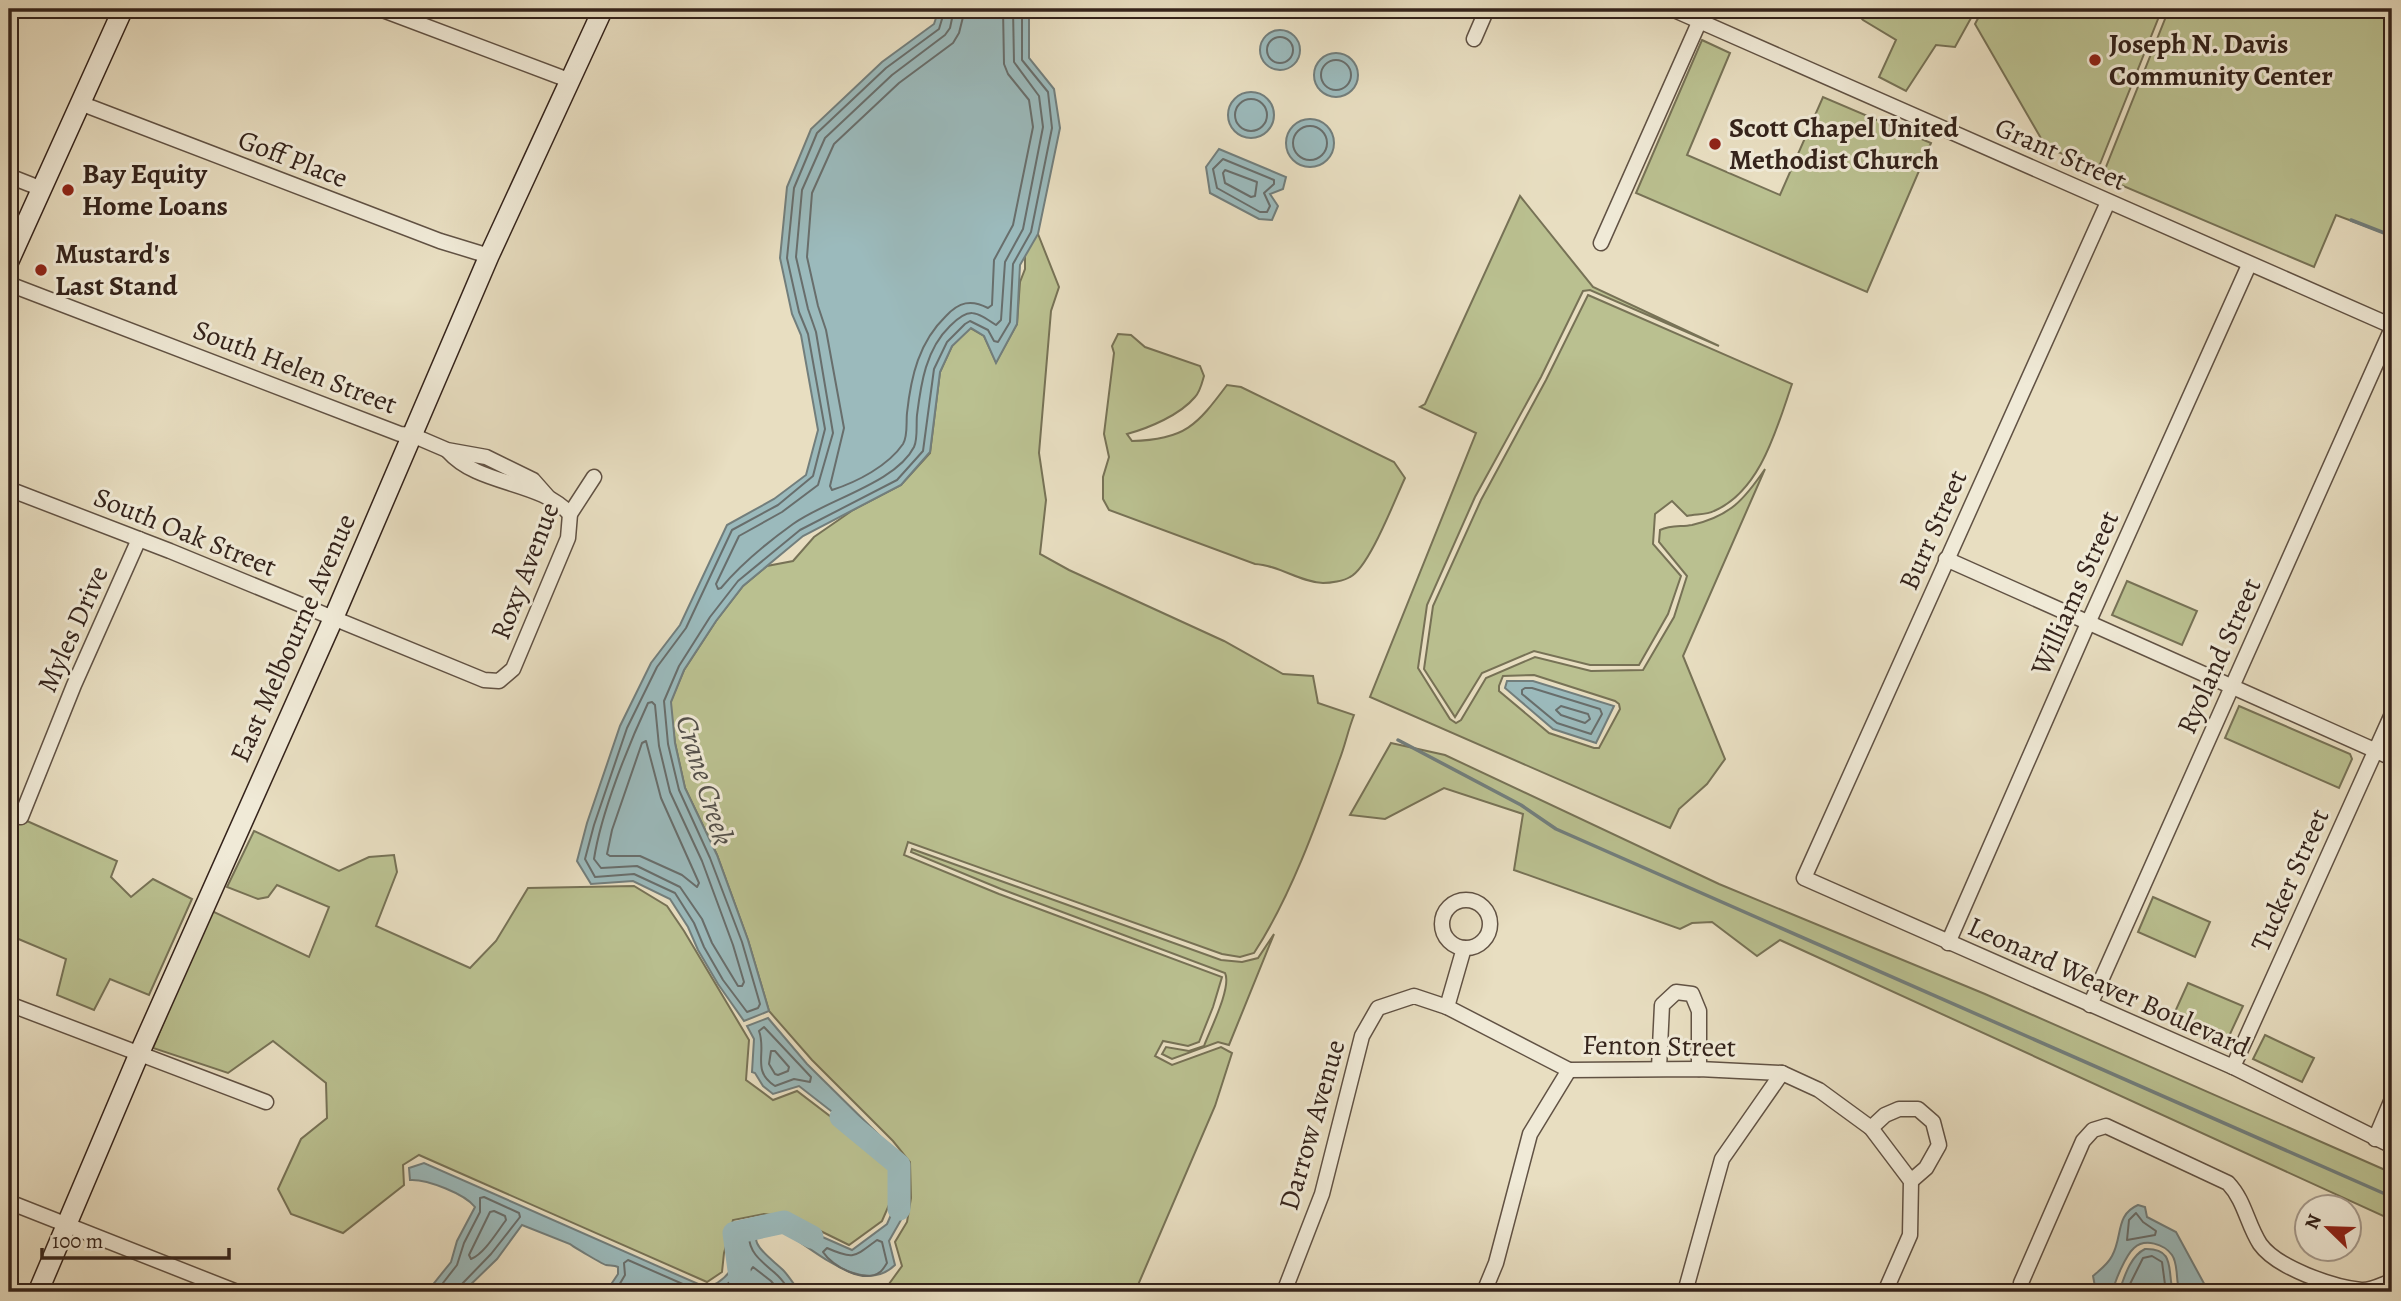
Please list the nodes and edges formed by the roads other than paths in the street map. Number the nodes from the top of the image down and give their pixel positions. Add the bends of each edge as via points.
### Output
1 (123, 9) edge
2 (380, 9) edge
3 (603, 9) edge
4 (1486, 9) edge
5 (1672, 9) edge
6 (1703, 15) edge
7 (1474, 39) dead end
8 (571, 81) junction
9 (80, 103) junction
10 (9, 176) edge
11 (42, 189) junction
12 (2108, 202) junction
13 (1601, 243) dead end
14 (489, 256) junction
15 (9, 261) edge
16 (2249, 265) junction
17 (9, 284) edge
18 (2392, 327) edge
19 (412, 435) junction
20 (594, 477) dead end
21 (9, 489) edge
22 (570, 514) junction
23 (139, 539) junction
24 (1946, 559) junction
25 (334, 617) junction
26 (2088, 621) junction
27 (499, 681) joint
28 (2232, 687) junction
29 (2392, 714) edge
30 (2376, 750) junction
31 (2392, 758) edge
32 (22, 817) dead end
33 (1804, 878) joint
34 (1948, 943) junction
35 (1464, 948) dead end
36 (1414, 996) joint
37 (9, 1004) edge
38 (2090, 1005) junction
39 (1447, 1007) junction
40 (139, 1054) junction
41 (2234, 1067) junction
42 (1659, 1069) junction
43 (1699, 1069) junction
44 (1569, 1070) junction
45 (1782, 1073) junction
46 (2392, 1099) edge
47 (266, 1102) dead end
48 (1871, 1128) junction
49 (2375, 1139) junction
50 (2392, 1146) edge
51 (1910, 1181) junction
52 (9, 1202) edge
53 (66, 1224) junction
54 (2392, 1281) edge
55 (2318, 1286) edge
56 (38, 1292) edge
57 (237, 1292) edge
58 (1284, 1292) edge
59 (1484, 1292) edge
60 (1685, 1292) edge
61 (1885, 1292) edge
62 (2020, 1292) edge

1 - 9 street
2 - 8 street
3 - 8 street, East Melbourne Avenue
4 - 7 street
5 - 6 street, Grant Street
6 - 12 street, Grant Street
6 - 13 street
8 - 14 street, East Melbourne Avenue
9 - 11 street
9 - 14 street, Goff Place via 440,242
10 - 11 street
11 - 15 street
12 - 16 street, Grant Street
12 - 24 street, Burr Street
14 - 19 street, East Melbourne Avenue
16 - 18 street, Grant Street
16 - 26 street, Williams Street
17 - 19 street, South Helen Street
18 - 28 street, Ryoland Street
19 - 22 street, South Helen Street via 487,474 559,502
19 - 25 street, East Melbourne Avenue
20 - 22 street, Roxy Avenue
21 - 23 street, South Oak Street
22 - 27 street, Roxy Avenue via 568,538 513,669
23 - 25 street, South Oak Street
23 - 32 street, Myles Drive
24 - 26 street
24 - 33 street, Burr Street
25 - 27 street, South Oak Street via 484,680
25 - 40 street, East Melbourne Avenue
26 - 28 street
26 - 34 street, Williams Street
28 - 30 street
28 - 38 street, Ryoland Street
29 - 30 street, Tucker Street
30 - 31 street
30 - 41 street, Tucker Street
33 - 34 street, Leonard Weaver Boulevard
34 - 38 street, Leonard Weaver Boulevard
35 - 39 street
36 - 39 street, Fenton Street
36 - 58 street, Darrow Avenue via 1378,1008 1362,1036 1322,1194
37 - 40 street
38 - 41 street, Leonard Weaver Boulevard
39 - 44 street, Fenton Street
40 - 47 street
40 - 53 street, East Melbourne Avenue
41 - 49 street, Leonard Weaver Boulevard
42 - 43 street, Fenton Street
42 - 43 street via 1662,1005 1676,992 1692,994 1699,1012
42 - 44 street, Fenton Street
43 - 45 street, Fenton Street
44 - 59 street via 1530,1134 1496,1264
45 - 48 street, Fenton Street via 1819,1090
45 - 60 street via 1722,1159
46 - 49 street
48 - 51 street, Fenton Street
48 - 51 street via 1899,1109 1918,1110 1933,1122 1940,1145 1926,1168
49 - 50 street, Leonard Weaver Boulevard
51 - 61 street via 1910,1235
52 - 53 street
53 - 56 street, East Melbourne Avenue
53 - 57 street
54 - 55 street via 2364,1290
55 - 62 street via 2263,1248 2238,1194 2228,1183 2106,1126 2093,1130 2083,1142

